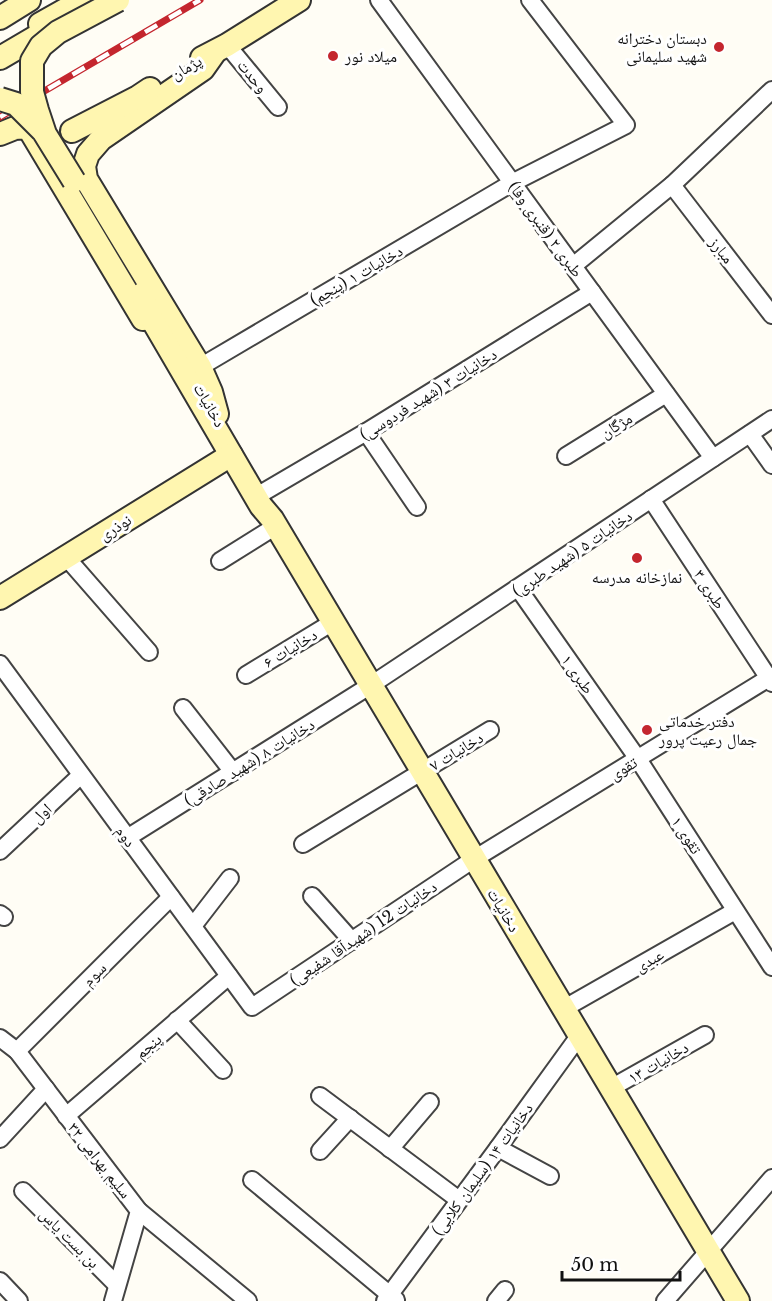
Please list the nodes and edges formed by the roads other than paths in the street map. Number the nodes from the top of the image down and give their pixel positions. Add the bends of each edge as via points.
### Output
1 (29, 0) edge
2 (83, 0) edge
3 (100, 0) edge
4 (118, 0) edge
5 (299, 0) edge
6 (379, 0) edge
7 (530, 0) edge
8 (4, 10) edge
9 (0, 48) edge
10 (221, 48) junction
11 (0, 58) edge
12 (772, 90) edge
13 (0, 99) edge
14 (278, 107) dead end
15 (37, 130) junction
16 (72, 131) dead end
17 (0, 134) edge
18 (512, 183) junction
19 (672, 185) junction
20 (573, 266) junction
21 (592, 292) junction
22 (772, 315) edge
23 (200, 367) junction
24 (666, 394) junction
25 (772, 419) edge
26 (216, 423) junction
27 (366, 432) junction
28 (750, 434) junction
29 (231, 455) junction
30 (566, 456) dead end
31 (713, 458) junction
32 (772, 465) edge
33 (262, 494) junction
34 (651, 499) junction
35 (417, 507) dead end
36 (274, 523) junction
37 (66, 557) junction
38 (219, 561) dead end
39 (518, 588) junction
40 (0, 598) edge
41 (333, 622) junction
42 (149, 652) dead end
43 (0, 664) edge
44 (246, 675) dead end
45 (771, 679) edge
46 (371, 685) junction
47 (183, 708) dead end
48 (490, 730) dead end
49 (638, 759) junction
50 (233, 772) junction
51 (422, 772) junction
52 (81, 775) junction
53 (127, 838) junction
54 (303, 844) dead end
55 (0, 850) edge
56 (474, 859) junction
57 (230, 878) dead end
58 (312, 896) dead end
59 (171, 897) junction
60 (735, 911) junction
61 (192, 926) junction
62 (352, 941) junction
63 (772, 967) edge
64 (229, 976) junction
65 (252, 1007) joint
66 (563, 1009) junction
67 (177, 1020) junction
68 (705, 1035) dead end
69 (579, 1036) junction
70 (0, 1038) edge
71 (17, 1051) junction
72 (223, 1070) dead end
73 (611, 1088) junction
74 (46, 1089) junction
75 (320, 1095) dead end
76 (430, 1102) dead end
77 (66, 1116) junction
78 (351, 1118) junction
79 (0, 1139) edge
80 (498, 1148) junction
81 (390, 1149) junction
82 (320, 1151) dead end
83 (550, 1176) dead end
84 (772, 1178) edge
85 (252, 1180) dead end
86 (22, 1191) dead end
87 (459, 1200) junction
88 (139, 1211) junction
89 (709, 1252) junction
90 (0, 1281) edge
91 (115, 1293) edge
92 (391, 1299) edge
93 (19, 1301) edge
94 (248, 1301) edge
95 (665, 1301) edge
96 (738, 1301) edge

1 - 8 main road
2 - 9 main road
3 - 11 main road
4 - 15 main road, bridge via 58,32 41,46 32,61
5 - 10 main road, پژمان
6 - 18 street, طبری ۲ (قنبری وفا)
7 - 18 street, دخانیات ۱ (پنجم) via 626,125
10 - 14 street, وحدت
10 - 16 main road, پژمان
10 - 23 main road via 203,69 101,139 88,154 84,166 86,179
12 - 19 street
13 - 15 main road, bridge via 16,104
15 - 17 main road via 15,128
15 - 26 main road, دخانیات, bridge via 74,181
15 - 26 main road via 192,402
18 - 20 street, طبری ۲ (قنبری وفا)
18 - 23 street, دخانیات ۱ (پنجم)
19 - 20 street
19 - 22 street, مبارز
20 - 21 street, طبری ۲ (قنبری وفا)
21 - 24 street, طبری ۲ (قنبری وفا)
21 - 27 street, دخانیات ۳ (شهید فردوسی)
23 - 26 main road via 212,392
24 - 30 street, مژگان
24 - 31 street, طبری ۲ (قنبری وفا)
25 - 28 street, دخانیات ۵ (شهید طبری)
26 - 29 main road, دخانیات
26 - 33 main road, دخانیات
27 - 33 street, دخانیات ۳ (شهید فردوسی)
27 - 35 street
28 - 31 street, دخانیات ۵ (شهید طبری)
28 - 32 street
29 - 36 main road, دخانیات
29 - 37 main road, نوذری
31 - 34 street, دخانیات ۵ (شهید طبری)
33 - 36 main road, دخانیات
34 - 39 street, دخانیات ۵ (شهید طبری)
34 - 45 street, طبری ۳
36 - 38 street
36 - 41 main road, دخانیات
37 - 40 main road, نوذری
37 - 42 street
39 - 46 street, دخانیات ۵ (شهید طبری)
39 - 49 street, طبری ۱
41 - 44 street, دخانیات ۶
41 - 46 main road, دخانیات
43 - 52 street, دوم
45 - 49 street, تقوی
46 - 50 street, دخانیات ۸ (شهید صادقی)
46 - 51 main road, دخانیات
47 - 50 street
48 - 51 street, دخانیات ۷
49 - 56 street, تقوی
49 - 60 street, تقوی ۱
50 - 53 street, دخانیات ۸ (شهید صادقی)
51 - 54 street, دخانیات ۷
51 - 56 main road, دخانیات
52 - 53 street, دوم
52 - 55 street, اول
53 - 59 street, دوم
56 - 62 street, دخانیات 12 (شهیدآقا شفیعی)
56 - 66 main road, دخانیات
57 - 61 street
58 - 62 street
59 - 61 street, دوم
59 - 71 street, سوم
60 - 63 street, تقوی ۱
60 - 66 street, عبدی
61 - 64 street, دوم
62 - 65 street, دخانیات 12 (شهیدآقا شفیعی)
64 - 65 street, دوم
64 - 67 street, پنجم
66 - 69 main road, دخانیات
67 - 72 street
67 - 77 street, پنجم
68 - 73 street, دخانیات ۱۳
69 - 73 main road, دخانیات
69 - 80 street, دخانیات ۱۴ (سلیمان کلایی)
70 - 71 street, سلیم بهرامی ۳۲
71 - 74 street, سلیم بهرامی ۳۲
73 - 89 main road, دخانیات
74 - 77 street, سلیم بهرامی ۳۲
74 - 79 street
75 - 78 street
76 - 81 street
77 - 88 street, سلیم بهرامی ۳۲
78 - 81 street
78 - 82 street
80 - 83 street
80 - 87 street, دخانیات ۱۴ (سلیمان کلایی)
81 - 87 street
84 - 89 street
85 - 92 street
86 - 91 street, بن بست یاس
87 - 92 street, دخانیات ۱۴ (سلیمان کلایی)
88 - 91 street, سلیم بهرامی ۳۲
88 - 94 street
89 - 95 street
89 - 96 main road, دخانیات
90 - 93 street

